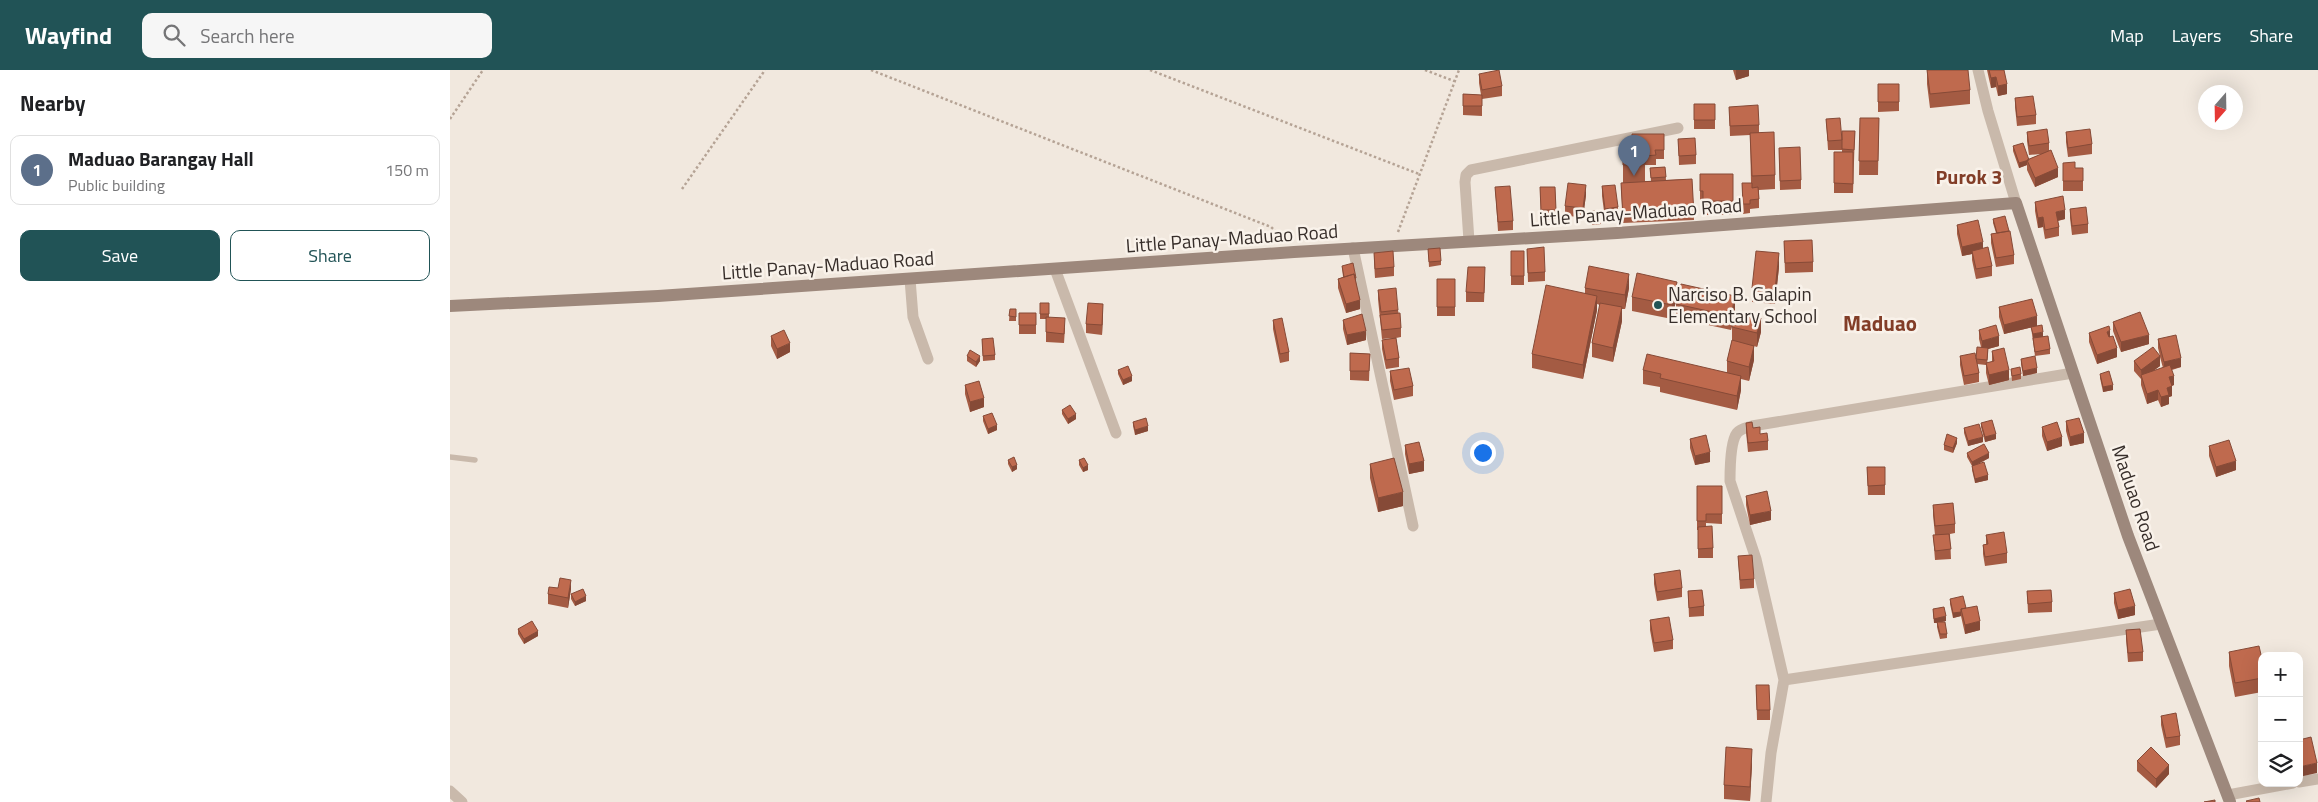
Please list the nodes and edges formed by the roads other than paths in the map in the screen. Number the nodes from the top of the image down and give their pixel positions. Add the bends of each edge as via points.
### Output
1 (1978, 70) edge
2 (1678, 128) dead end
3 (2016, 203) junction
4 (1469, 241) junction
5 (1353, 248) junction
6 (1055, 269) junction
7 (910, 279) junction
8 (450, 306) edge
9 (928, 358) dead end
10 (2072, 373) junction
11 (1116, 433) dead end
12 (450, 457) edge
13 (474, 460) dead end
14 (1413, 526) dead end
15 (2161, 624) junction
16 (1784, 680) junction
17 (2318, 779) edge
18 (2303, 781) edge
19 (2277, 787) edge
20 (450, 790) edge
21 (2229, 799) edge
22 (462, 802) edge
23 (1766, 802) edge

1 - 3 street
2 - 4 street via 1470,170 1465,182
3 - 4 main road, Little Panay-Maduao Road
3 - 10 main road, Maduao Road
4 - 5 main road, Little Panay-Maduao Road
5 - 6 main road, Little Panay-Maduao Road
5 - 14 street
6 - 7 main road, Little Panay-Maduao Road
6 - 11 street
7 - 8 main road, Little Panay-Maduao Road
7 - 9 street via 913,317
10 - 15 main road, Maduao Road
10 - 16 street via 1752,426 1737,433 1730,481 1756,559
12 - 13 lane
15 - 16 street
15 - 21 main road, Maduao Road
16 - 23 street
17 - 18 street
19 - 21 street
20 - 22 street

